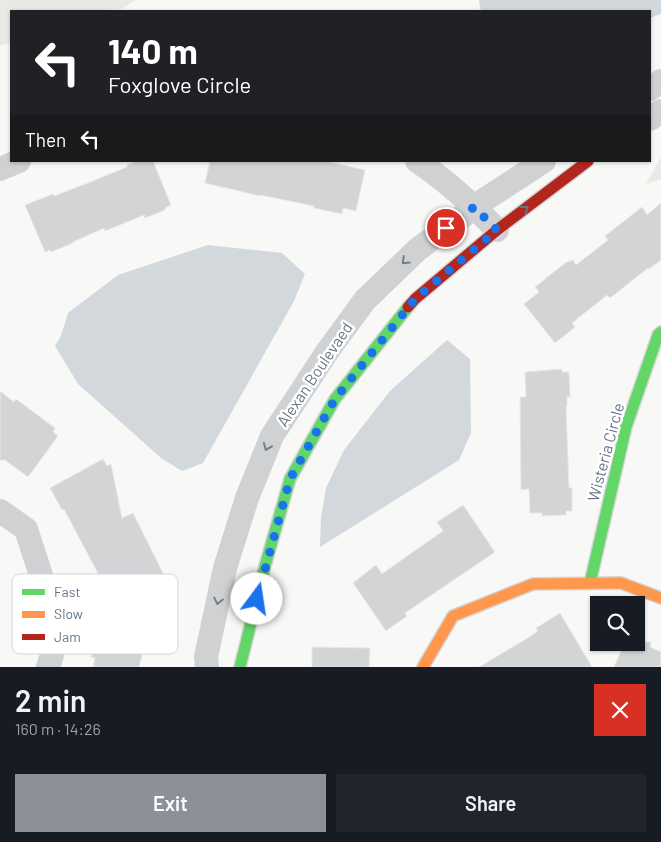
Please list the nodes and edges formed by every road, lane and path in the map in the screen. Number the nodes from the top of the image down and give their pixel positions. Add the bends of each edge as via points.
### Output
1 (661, 80) edge
2 (651, 88) edge
3 (17, 162) edge
4 (418, 162) edge
5 (542, 162) edge
6 (587, 162) edge
7 (0, 169) edge
8 (474, 207) junction
9 (497, 230) junction
10 (661, 332) edge
11 (0, 510) edge
12 (40, 574) edge
13 (590, 583) junction
14 (661, 598) edge
15 (52, 654) edge
16 (48, 667) edge
17 (207, 667) edge
18 (240, 667) edge
19 (422, 667) edge

1 - 2 street
3 - 7 street
4 - 8 street
5 - 8 street, Alexan Boulevaed
9 -> 6 street, Alexan Boulevaed
8 - 9 street
8 -> 17 street, Alexan Boulevaed via 417,250 365,300 272,436 247,498 225,568 206,657
9 - 18 street, Alexan Boulevaed via 415,299 335,399 290,479
10 - 13 street, Wisteria Circle via 626,427
11 - 12 street via 26,530
13 - 14 street via 621,582
13 - 19 street via 533,584 453,616
15 - 16 street

